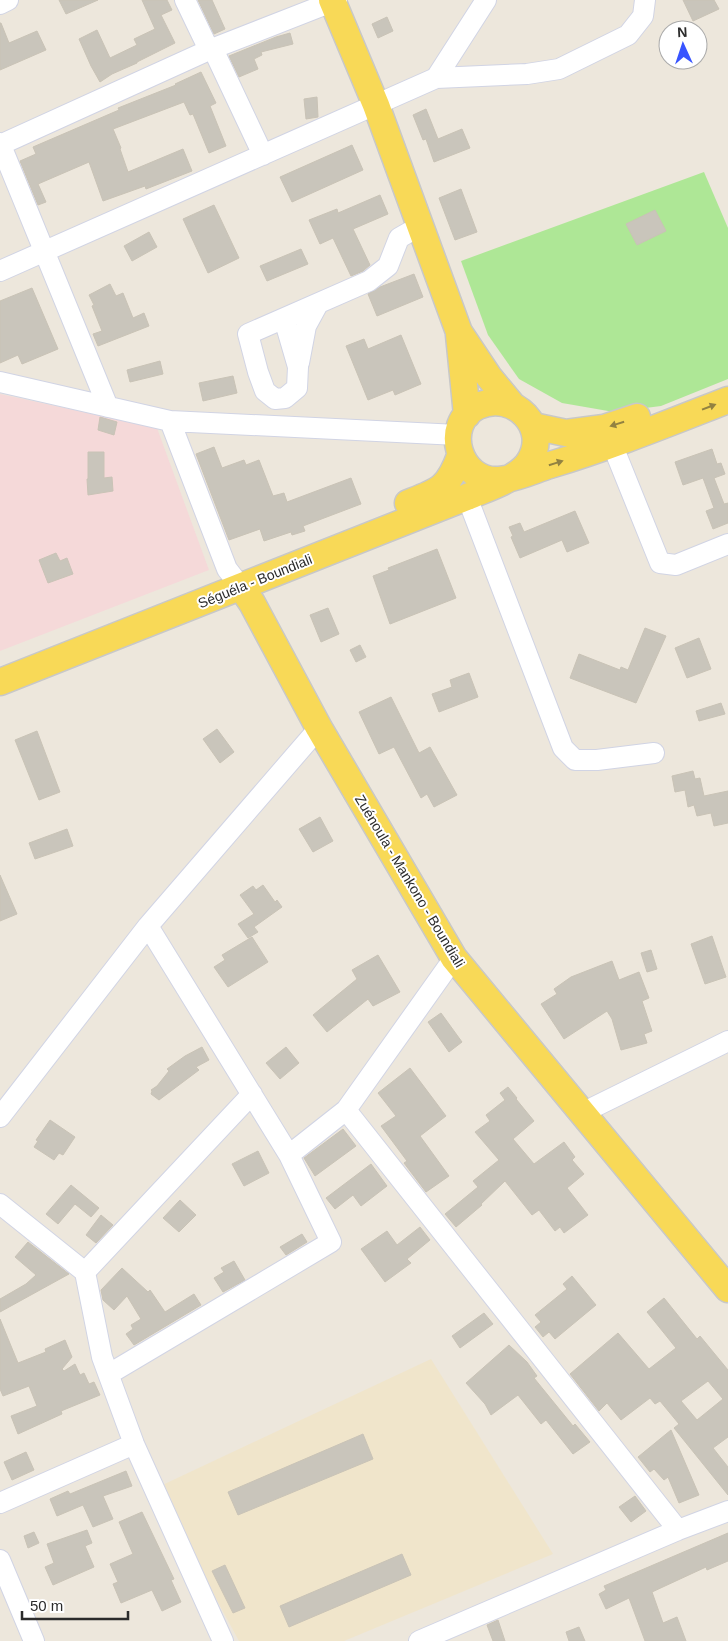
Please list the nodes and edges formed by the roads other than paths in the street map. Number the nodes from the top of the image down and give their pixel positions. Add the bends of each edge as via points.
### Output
1 (8, 0) edge
2 (186, 0) edge
3 (486, 0) edge
4 (645, 0) edge
5 (334, 1) edge
6 (0, 4) edge
7 (211, 50) junction
8 (436, 78) junction
9 (376, 105) junction
10 (0, 144) edge
11 (263, 155) junction
12 (420, 226) junction
13 (43, 251) junction
14 (0, 271) edge
15 (318, 304) junction
16 (284, 319) junction
17 (459, 332) junction
18 (298, 367) junction
19 (728, 381) edge
20 (0, 382) edge
21 (728, 400) edge
22 (513, 406) junction
23 (108, 407) junction
24 (170, 421) junction
25 (533, 426) junction
26 (461, 435) junction
27 (612, 444) junction
28 (510, 478) junction
29 (467, 497) junction
30 (728, 544) edge
31 (236, 581) junction
32 (0, 667) edge
33 (0, 682) edge
34 (319, 728) junction
35 (654, 753) dead end
36 (148, 926) junction
37 (454, 958) junction
38 (728, 1042) edge
39 (252, 1094) junction
40 (346, 1110) junction
41 (582, 1113) junction
42 (0, 1117) edge
43 (289, 1155) junction
44 (0, 1204) edge
45 (85, 1272) junction
46 (728, 1289) edge
47 (109, 1374) junction
48 (134, 1444) junction
49 (0, 1502) edge
50 (728, 1511) edge
51 (678, 1530) junction
52 (0, 1560) edge
53 (34, 1641) edge
54 (223, 1641) edge
55 (418, 1641) edge

1 - 6 street
2 - 7 street
3 - 8 street
4 - 8 street via 643,16 628,35 559,69 527,74
5 - 7 street
5 - 9 main road
7 - 10 street
7 - 11 street
8 - 9 street
9 - 11 street
9 - 12 main road
10 - 13 street
11 - 13 street
12 - 15 street via 399,238 388,266 368,281
12 - 17 main road
13 - 14 street
13 - 23 street
15 - 16 street
15 - 18 street via 306,326
16 - 18 street
16 - 18 street via 248,334 265,391 275,399 285,398 297,388
17 - 22 main road
17 - 26 main road
19 -> 25 main road via 648,414 604,428 566,433
20 - 23 street
27 -> 21 main road
22 - 25 main road
22 - 26 main road via 501,402 476,407
23 - 24 street
24 - 26 street
24 - 31 street via 227,569
25 - 28 main road, Séguéla - Boundiali via 534,451 521,472
26 - 28 main road via 467,466 476,474 486,479
26 - 31 main road, Séguéla - Boundiali via 454,474 447,484 428,496
28 -> 27 main road
27 - 30 street via 660,563 676,565
28 - 29 main road, Séguéla - Boundiali
29 - 31 main road, Séguéla - Boundiali
29 - 35 street via 563,748 575,760
31 - 32 main road, Séguéla - Boundiali
31 - 33 main road, Séguéla - Boundiali
31 - 34 main road, Zuénoula - Mankono - Boundiali via 252,603
34 - 36 street
34 - 37 main road, Zuénoula - Mankono - Boundiali
36 - 39 street
36 - 42 street
37 - 40 street
37 - 41 main road, Zuénoula - Mankono - Boundiali
38 - 41 street
39 - 43 street
39 - 45 street
40 - 43 street
40 - 51 street
41 - 46 main road, Zuénoula - Mankono - Boundiali
43 - 47 street via 331,1242
44 - 45 street
45 - 47 street via 102,1357
47 - 48 street
48 - 49 street
48 - 54 street
50 - 51 street
51 - 55 street
52 - 53 street

